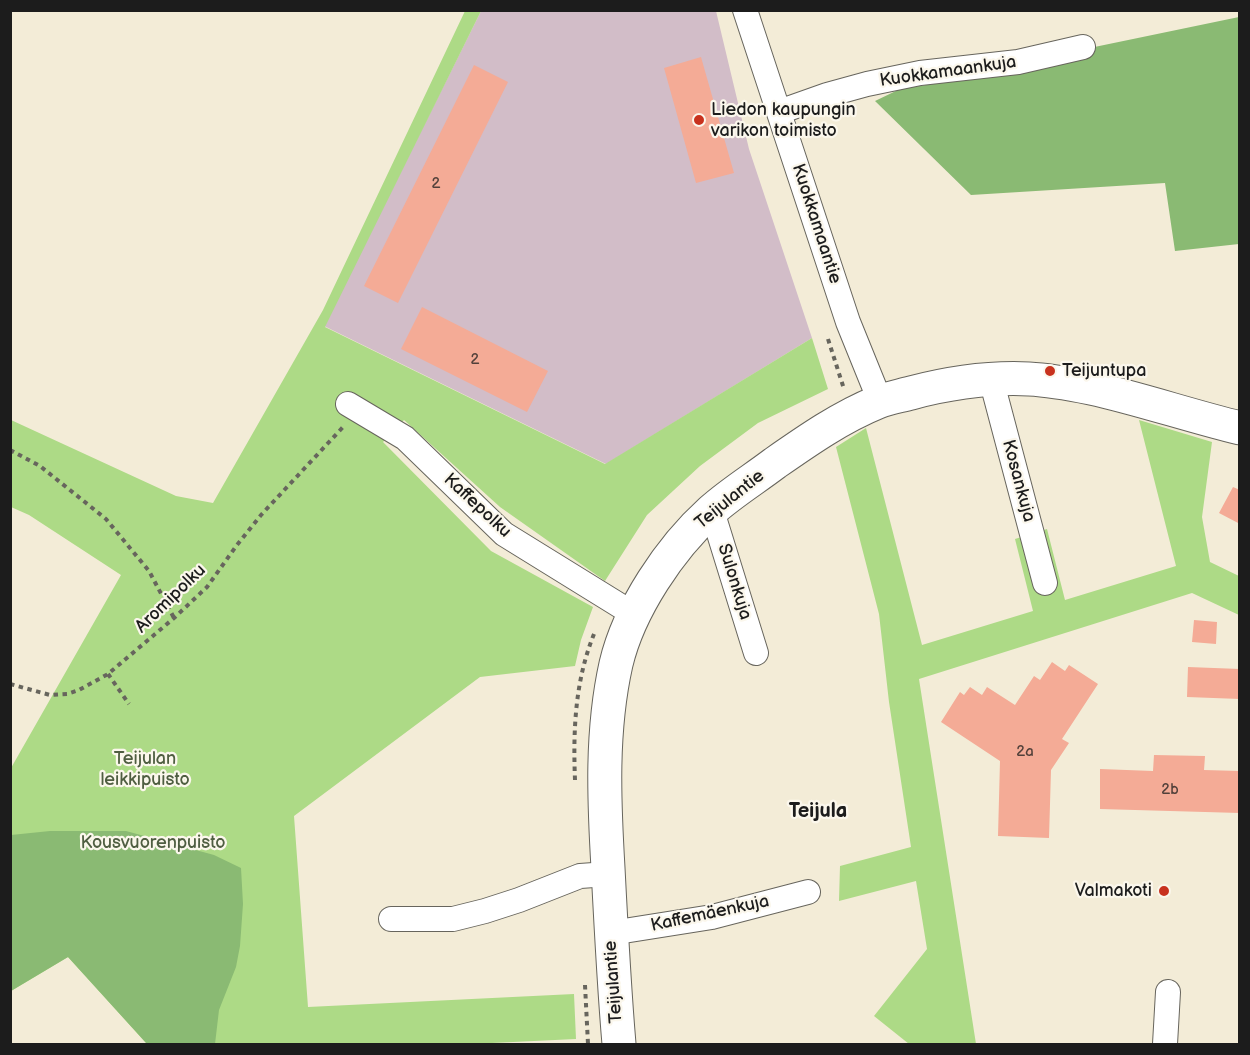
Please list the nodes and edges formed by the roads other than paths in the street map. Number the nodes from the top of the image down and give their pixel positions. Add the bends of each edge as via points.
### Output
1 (745, 10) edge
2 (1083, 47) dead end
3 (779, 112) junction
4 (991, 379) junction
5 (880, 401) junction
6 (358, 410) road end
7 (1239, 428) edge
8 (712, 511) junction
9 (1045, 583) dead end
10 (623, 608) junction
11 (756, 653) dead end
12 (608, 874) junction
13 (808, 892) dead end
14 (391, 919) dead end
15 (611, 933) junction
16 (1168, 992) dead end
17 (619, 1044) edge
18 (1166, 1044) edge

1 - 3 street, Kuokkamaantie
2 - 3 street, Kuokkamaankuja via 1018,62 920,73 867,84
3 - 5 street, Kuokkamaantie via 848,322
4 - 5 street, Teijulantie via 930,388
4 - 7 street, Teijulantie via 1068,383
4 - 9 street, Kosankuja
5 - 8 street, Teijulantie via 831,425
6 - 10 street, Kaffepolku via 405,438 504,534
8 - 10 street, Teijulantie via 684,539 646,593
8 - 11 street, Sulonkuja
10 - 12 street, Teijulantie via 628,629 610,698 605,762
12 - 14 street via 579,876 519,900 453,919
12 - 15 street, Teijulantie
13 - 15 street, Kaffemäenkuja via 712,917
15 - 17 street, Teijulantie
16 - 18 street

